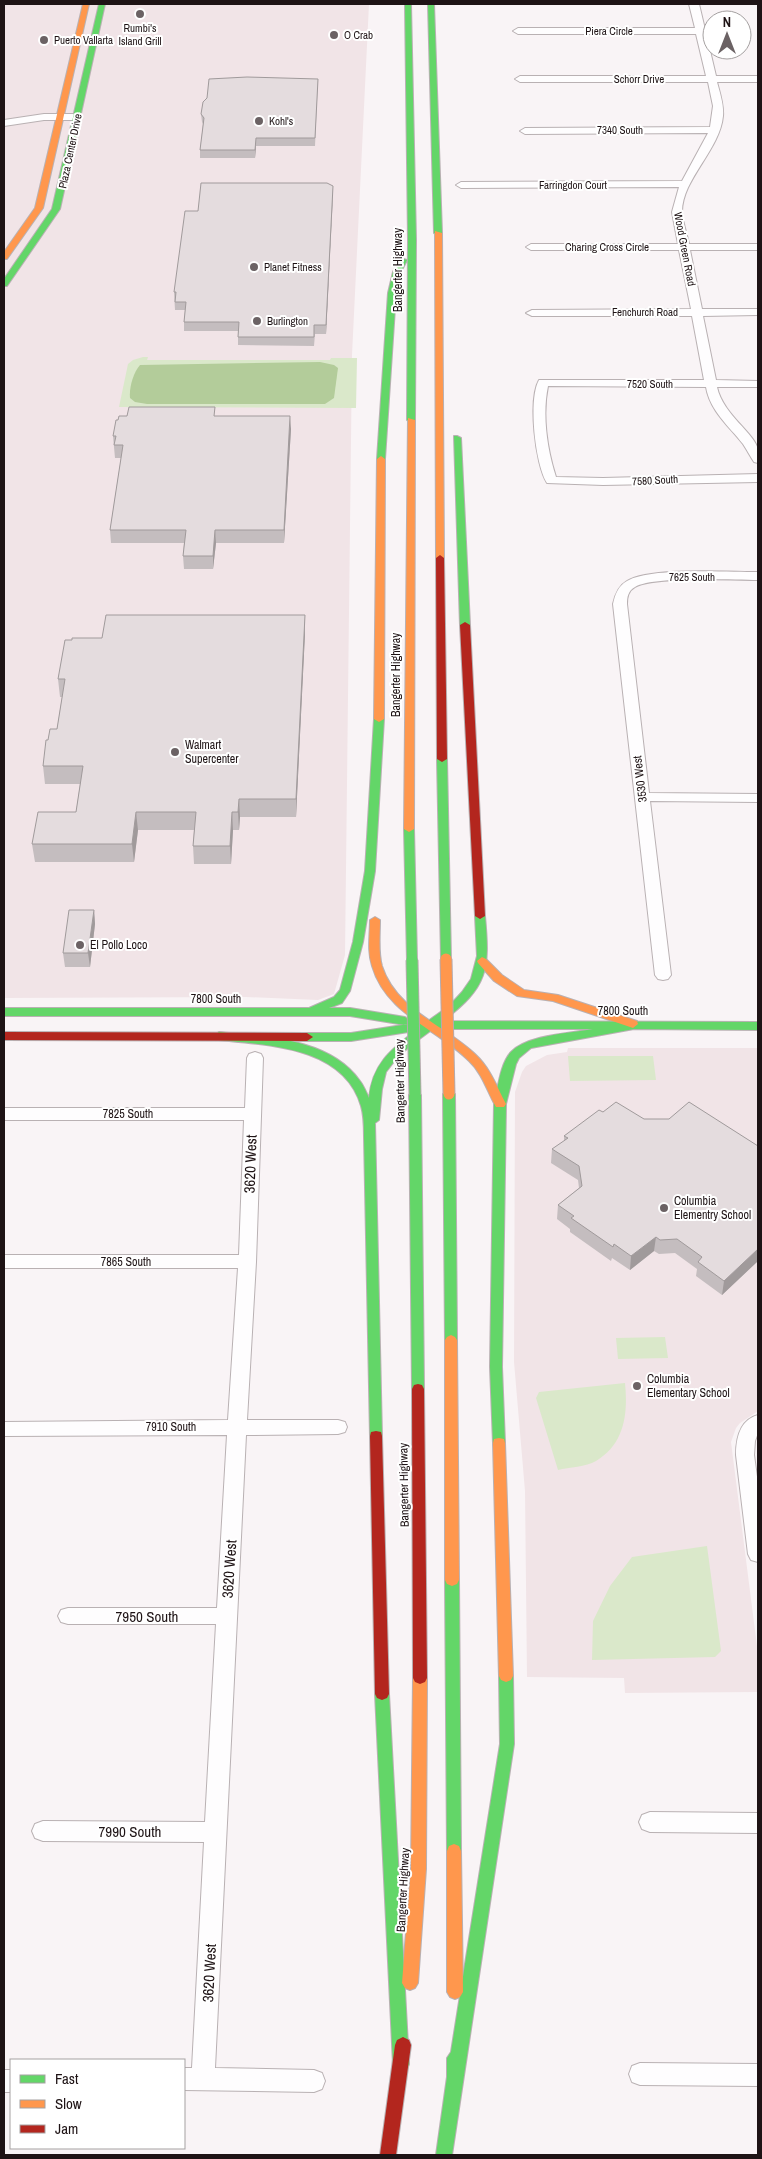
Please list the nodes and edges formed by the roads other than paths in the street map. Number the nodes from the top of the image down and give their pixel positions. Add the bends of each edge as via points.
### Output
1 (86, 4) edge
2 (102, 4) edge
3 (397, 4) edge
4 (408, 4) edge
5 (694, 4) edge
6 (432, 5) edge
7 (518, 31) dead end
8 (700, 31) junction
9 (520, 79) dead end
10 (712, 79) junction
11 (758, 79) edge
12 (410, 100) junction
13 (60, 116) junction
14 (77, 117) junction
15 (4, 123) edge
16 (525, 130) dead end
17 (714, 130) junction
18 (686, 184) junction
19 (461, 185) dead end
20 (412, 240) junction
21 (530, 247) dead end
22 (684, 247) junction
23 (758, 247) edge
24 (4, 257) edge
25 (4, 284) edge
26 (698, 312) junction
27 (758, 312) edge
28 (532, 313) dead end
29 (439, 320) junction
30 (450, 377) dead end
31 (758, 384) edge
32 (711, 385) junction
33 (457, 423) dead end
34 (758, 459) edge
35 (758, 478) edge
36 (551, 480) joint
37 (758, 576) edge
38 (626, 586) joint
39 (642, 797) junction
40 (758, 798) edge
41 (370, 872) junction
42 (482, 961) junction
43 (663, 975) dead end
44 (4, 1012) edge
45 (308, 1013) junction
46 (428, 1025) junction
47 (636, 1025) junction
48 (758, 1026) edge
49 (4, 1036) edge
50 (219, 1036) junction
51 (255, 1058) dead end
52 (500, 1104) junction
53 (4, 1114) edge
54 (252, 1114) junction
55 (370, 1137) junction
56 (4, 1261) edge
57 (247, 1262) junction
58 (754, 1425) edge
59 (238, 1427) junction
60 (338, 1427) dead end
61 (4, 1428) edge
62 (758, 1554) edge
63 (68, 1616) dead end
64 (226, 1616) junction
65 (650, 1822) dead end
66 (758, 1823) edge
67 (43, 1831) dead end
68 (217, 1832) junction
69 (401, 2064) junction
70 (640, 2074) dead end
71 (758, 2075) edge
72 (455, 2076) junction
73 (194, 2079) edge
74 (314, 2081) dead end
75 (388, 2155) edge
76 (444, 2155) edge

1 - 13 main road, Plaza Center Drive
2 - 14 main road, Plaza Center Drive
3 - 12 main road via 400,66
4 - 12 main road, Bangerter Highway
5 - 8 street, Wood Green Road
6 - 29 main road
7 - 8 street, Piera Circle
8 - 10 street, Wood Green Road
9 - 10 street, Schorr Drive
10 - 11 street, Schorr Drive
10 - 17 street, Wood Green Road via 718,110
12 - 20 main road, Bangerter Highway
13 - 14 street
13 - 15 street
13 - 24 main road, Plaza Center Drive via 39,208
14 - 25 main road, Plaza Center Drive via 60,198 53,215
16 - 17 street, 7340 South
17 - 18 street, Wood Green Road
18 - 19 street, Farringdon Court
18 - 22 street, Wood Green Road via 678,198 677,212
20 - 41 main road via 397,272 392,293 386,370 381,447 378,746
20 - 69 main road, Bangerter Highway, bridge via 409,817 421,1788 417,1920
21 - 22 street, Charing Cross Circle
22 - 23 street
22 - 26 street, Wood Green Road
26 - 27 street, Fenchurch Road
26 - 28 street, Fenchurch Road
26 - 32 street, Wood Green Road
29 - 30 main road
29 - 72 main road, bridge via 440,656 450,1094
31 - 32 street, 7520 South
32 - 34 street, Wood Green Road via 717,406 749,443
32 - 36 street, 7520 South via 543,382 539,395 546,466
33 - 42 main road
35 - 36 street, 7580 South via 603,482
37 - 38 street, 7625 South via 653,577
38 - 39 street, 3530 West via 620,604
39 - 40 street
39 - 43 street, 3530 West
41 - 45 main road via 358,942 345,991 338,1000
41 - 46 main road via 376,927 374,955 380,976 403,1005
42 - 46 main road via 480,972 468,992
42 - 47 main road via 498,978 521,992 554,998
44 - 45 main road, 7800 South
45 - 46 main road, 7800 South via 350,1012
46 - 47 main road, 7800 South
46 - 50 main road, 7800 South via 351,1037
46 - 52 main road via 472,1057
46 - 55 main road via 393,1055 380,1073
47 - 48 main road, 7800 South
47 - 52 main road via 528,1045 515,1055 510,1064
49 - 50 main road, 7800 South
50 - 55 main road via 308,1049 330,1059 351,1075 366,1102
51 - 54 street, 3620 West
52 - 72 main road via 496,1368 507,1744
53 - 54 street, 7825 South
54 - 57 street, 3620 West
55 - 69 main road via 382,1704
56 - 57 street, 7865 South
57 - 59 street, 3620 West
58 - 62 street via 745,1441 744,1455
59 - 60 street, 7910 South
59 - 61 street, 7910 South
59 - 64 street, 3620 West
63 - 64 street, 7950 South
64 - 68 street, 3620 West
65 - 66 street
67 - 68 street, 7990 South
68 - 73 street, 3620 West
69 - 75 main road, Bangerter Highway
70 - 71 street
72 - 76 main road
73 - 74 street

